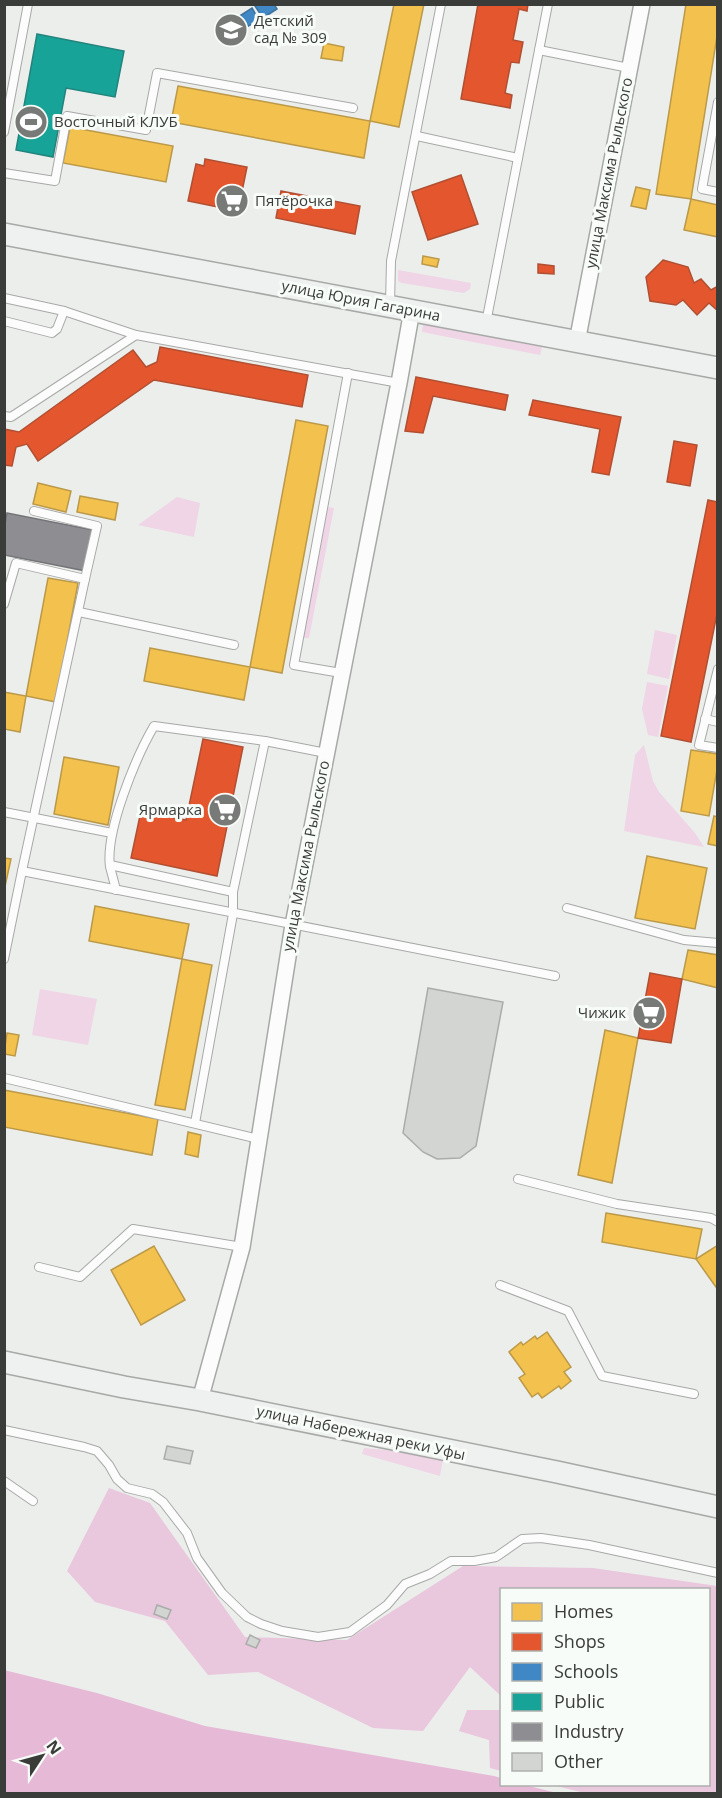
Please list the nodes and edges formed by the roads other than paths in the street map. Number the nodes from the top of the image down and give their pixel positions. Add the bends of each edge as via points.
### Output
1 (28, 4) edge
2 (441, 4) edge
3 (548, 4) edge
4 (642, 4) edge
5 (539, 50) junction
6 (629, 68) junction
7 (717, 102) edge
8 (353, 108) dead end
9 (4, 132) edge
10 (417, 136) junction
11 (518, 158) junction
12 (4, 173) edge
13 (717, 192) edge
14 (4, 234) edge
15 (4, 298) edge
16 (390, 306) junction
17 (412, 310) junction
18 (64, 311) junction
19 (4, 321) edge
20 (486, 324) junction
21 (136, 335) junction
22 (577, 342) junction
23 (717, 368) edge
24 (348, 373) junction
25 (399, 383) junction
26 (4, 416) edge
27 (34, 511) dead end
28 (85, 579) junction
29 (4, 604) edge
30 (79, 612) junction
31 (234, 645) dead end
32 (717, 669) edge
33 (342, 673) junction
34 (705, 719) junction
35 (717, 722) edge
36 (265, 741) junction
37 (717, 748) edge
38 (326, 753) junction
39 (4, 812) edge
40 (33, 817) junction
41 (112, 833) junction
42 (110, 865) junction
43 (22, 871) junction
44 (116, 890) junction
45 (233, 892) junction
46 (567, 908) dead end
47 (233, 914) junction
48 (292, 925) junction
49 (717, 943) edge
50 (4, 959) edge
51 (555, 976) dead end
52 (4, 1078) edge
53 (195, 1123) junction
54 (259, 1138) junction
55 (518, 1179) dead end
56 (717, 1222) edge
57 (242, 1247) junction
58 (39, 1267) dead end
59 (500, 1285) dead end
60 (4, 1362) edge
61 (694, 1394) dead end
62 (200, 1400) junction
63 (4, 1431) edge
64 (4, 1481) edge
65 (33, 1501) dead end
66 (717, 1507) edge
67 (717, 1573) edge

1 - 9 lane
2 - 10 lane
3 - 5 lane
4 - 6 street, улица Максима Рыльского
5 - 6 lane
5 - 11 lane
6 - 22 street, улица Максима Рыльского
7 - 13 lane via 702,189
8 - 12 lane via 157,73 146,130 67,116 55,181
10 - 11 lane
10 - 16 lane via 391,261
11 - 20 lane
14 - 16 main road, улица Юрия Гагарина
15 - 18 lane
16 - 17 main road, улица Юрия Гагарина
17 - 20 main road, улица Юрия Гагарина
17 - 25 street, улица Максима Рыльского
18 - 19 lane via 52,333
18 - 21 lane
20 - 22 main road, улица Юрия Гагарина
21 - 24 lane
21 - 26 lane via 12,417
22 - 23 main road, улица Юрия Гагарина
24 - 25 lane
24 - 33 lane via 294,665
25 - 33 street, улица Максима Рыльского
27 - 28 lane via 97,526
28 - 29 lane via 16,563
28 - 30 lane
30 - 31 lane
30 - 40 lane
32 - 34 lane
33 - 38 street, улица Максима Рыльского
34 - 35 lane
34 - 37 lane via 699,745
36 - 38 lane
36 - 41 lane via 154,726
36 - 45 lane
38 - 48 street, улица Максима Рыльского
39 - 40 lane
40 - 41 lane
40 - 43 lane
41 - 42 lane
42 - 44 lane
42 - 45 lane
43 - 44 lane
43 - 50 lane
44 - 47 lane
45 - 47 lane
46 - 49 lane via 684,940
47 - 48 lane
47 - 53 lane
48 - 51 lane
48 - 54 street, улица Максима Рыльского
52 - 53 lane
53 - 54 lane
54 - 57 street, улица Максима Рыльского
55 - 56 lane via 617,1204
57 - 58 lane via 133,1230 80,1277
57 - 62 street, улица Максима Рыльского
59 - 61 lane via 568,1311 602,1376
60 - 62 main road, улица Набережная реки Уфы
62 - 66 main road, улица Набережная реки Уфы
63 - 67 lane via 97,1451 126,1488 152,1494 163,1502 187,1533 198,1558 222,1593 247,1617 282,1631 318,1637 350,1632 387,1605 405,1584 451,1562 496,1557 522,1539 589,1545
64 - 65 lane

